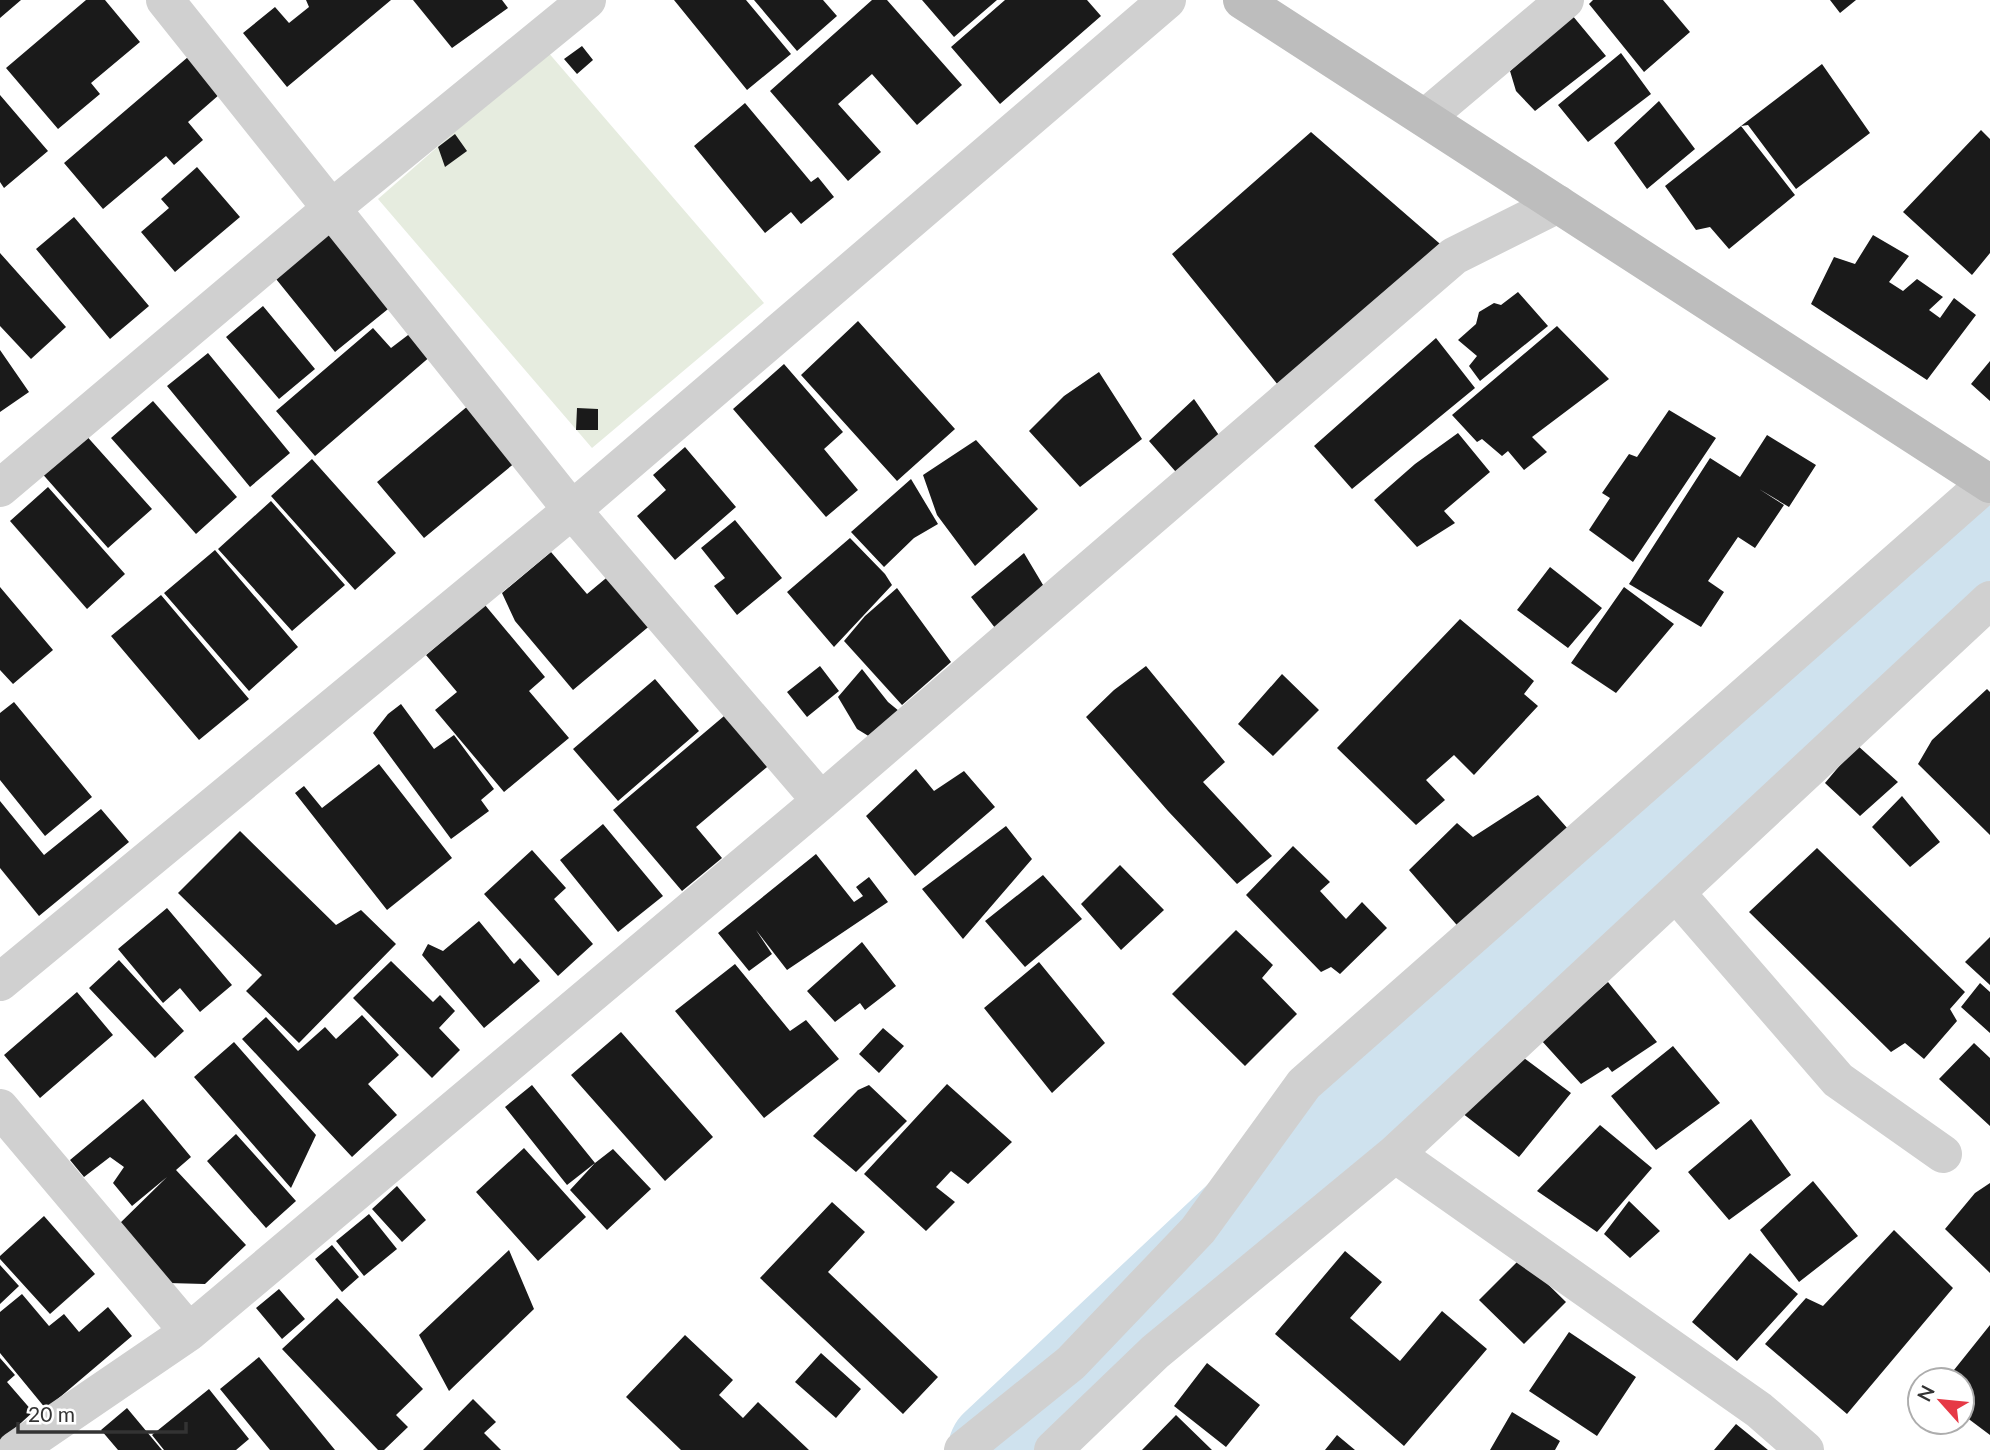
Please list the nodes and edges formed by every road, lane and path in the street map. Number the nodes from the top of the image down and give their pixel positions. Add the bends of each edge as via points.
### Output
1 (165, 0) edge
2 (587, 0) edge
3 (1167, 0) edge
4 (1242, 0) edge
5 (1565, 0) edge
6 (1425, 118) junction
7 (1558, 204) junction
8 (332, 208) junction
9 (1989, 482) edge
10 (0, 488) edge
11 (572, 510) junction
12 (1990, 600) edge
13 (821, 801) junction
14 (1676, 893) junction
15 (0, 982) edge
16 (0, 1108) edge
17 (1395, 1154) junction
18 (1943, 1154) dead end
19 (189, 1332) junction
20 (16, 1450) edge
21 (963, 1450) edge
22 (1053, 1450) edge
23 (1805, 1450) edge

1 - 8 street
2 - 8 street
3 - 11 street
4 - 6 street
5 - 6 street
6 - 7 street
7 - 9 street
7 - 13 street via 1454,256
8 - 10 street
8 - 11 street
9 - 21 street via 1304,1084 1198,1230 1071,1363
11 - 13 street
11 - 15 street
12 - 14 street
13 - 19 street
14 - 17 street
14 - 18 street via 1838,1080
16 - 19 street
17 - 22 street via 1155,1352
17 - 23 street via 1759,1410
19 - 20 street

